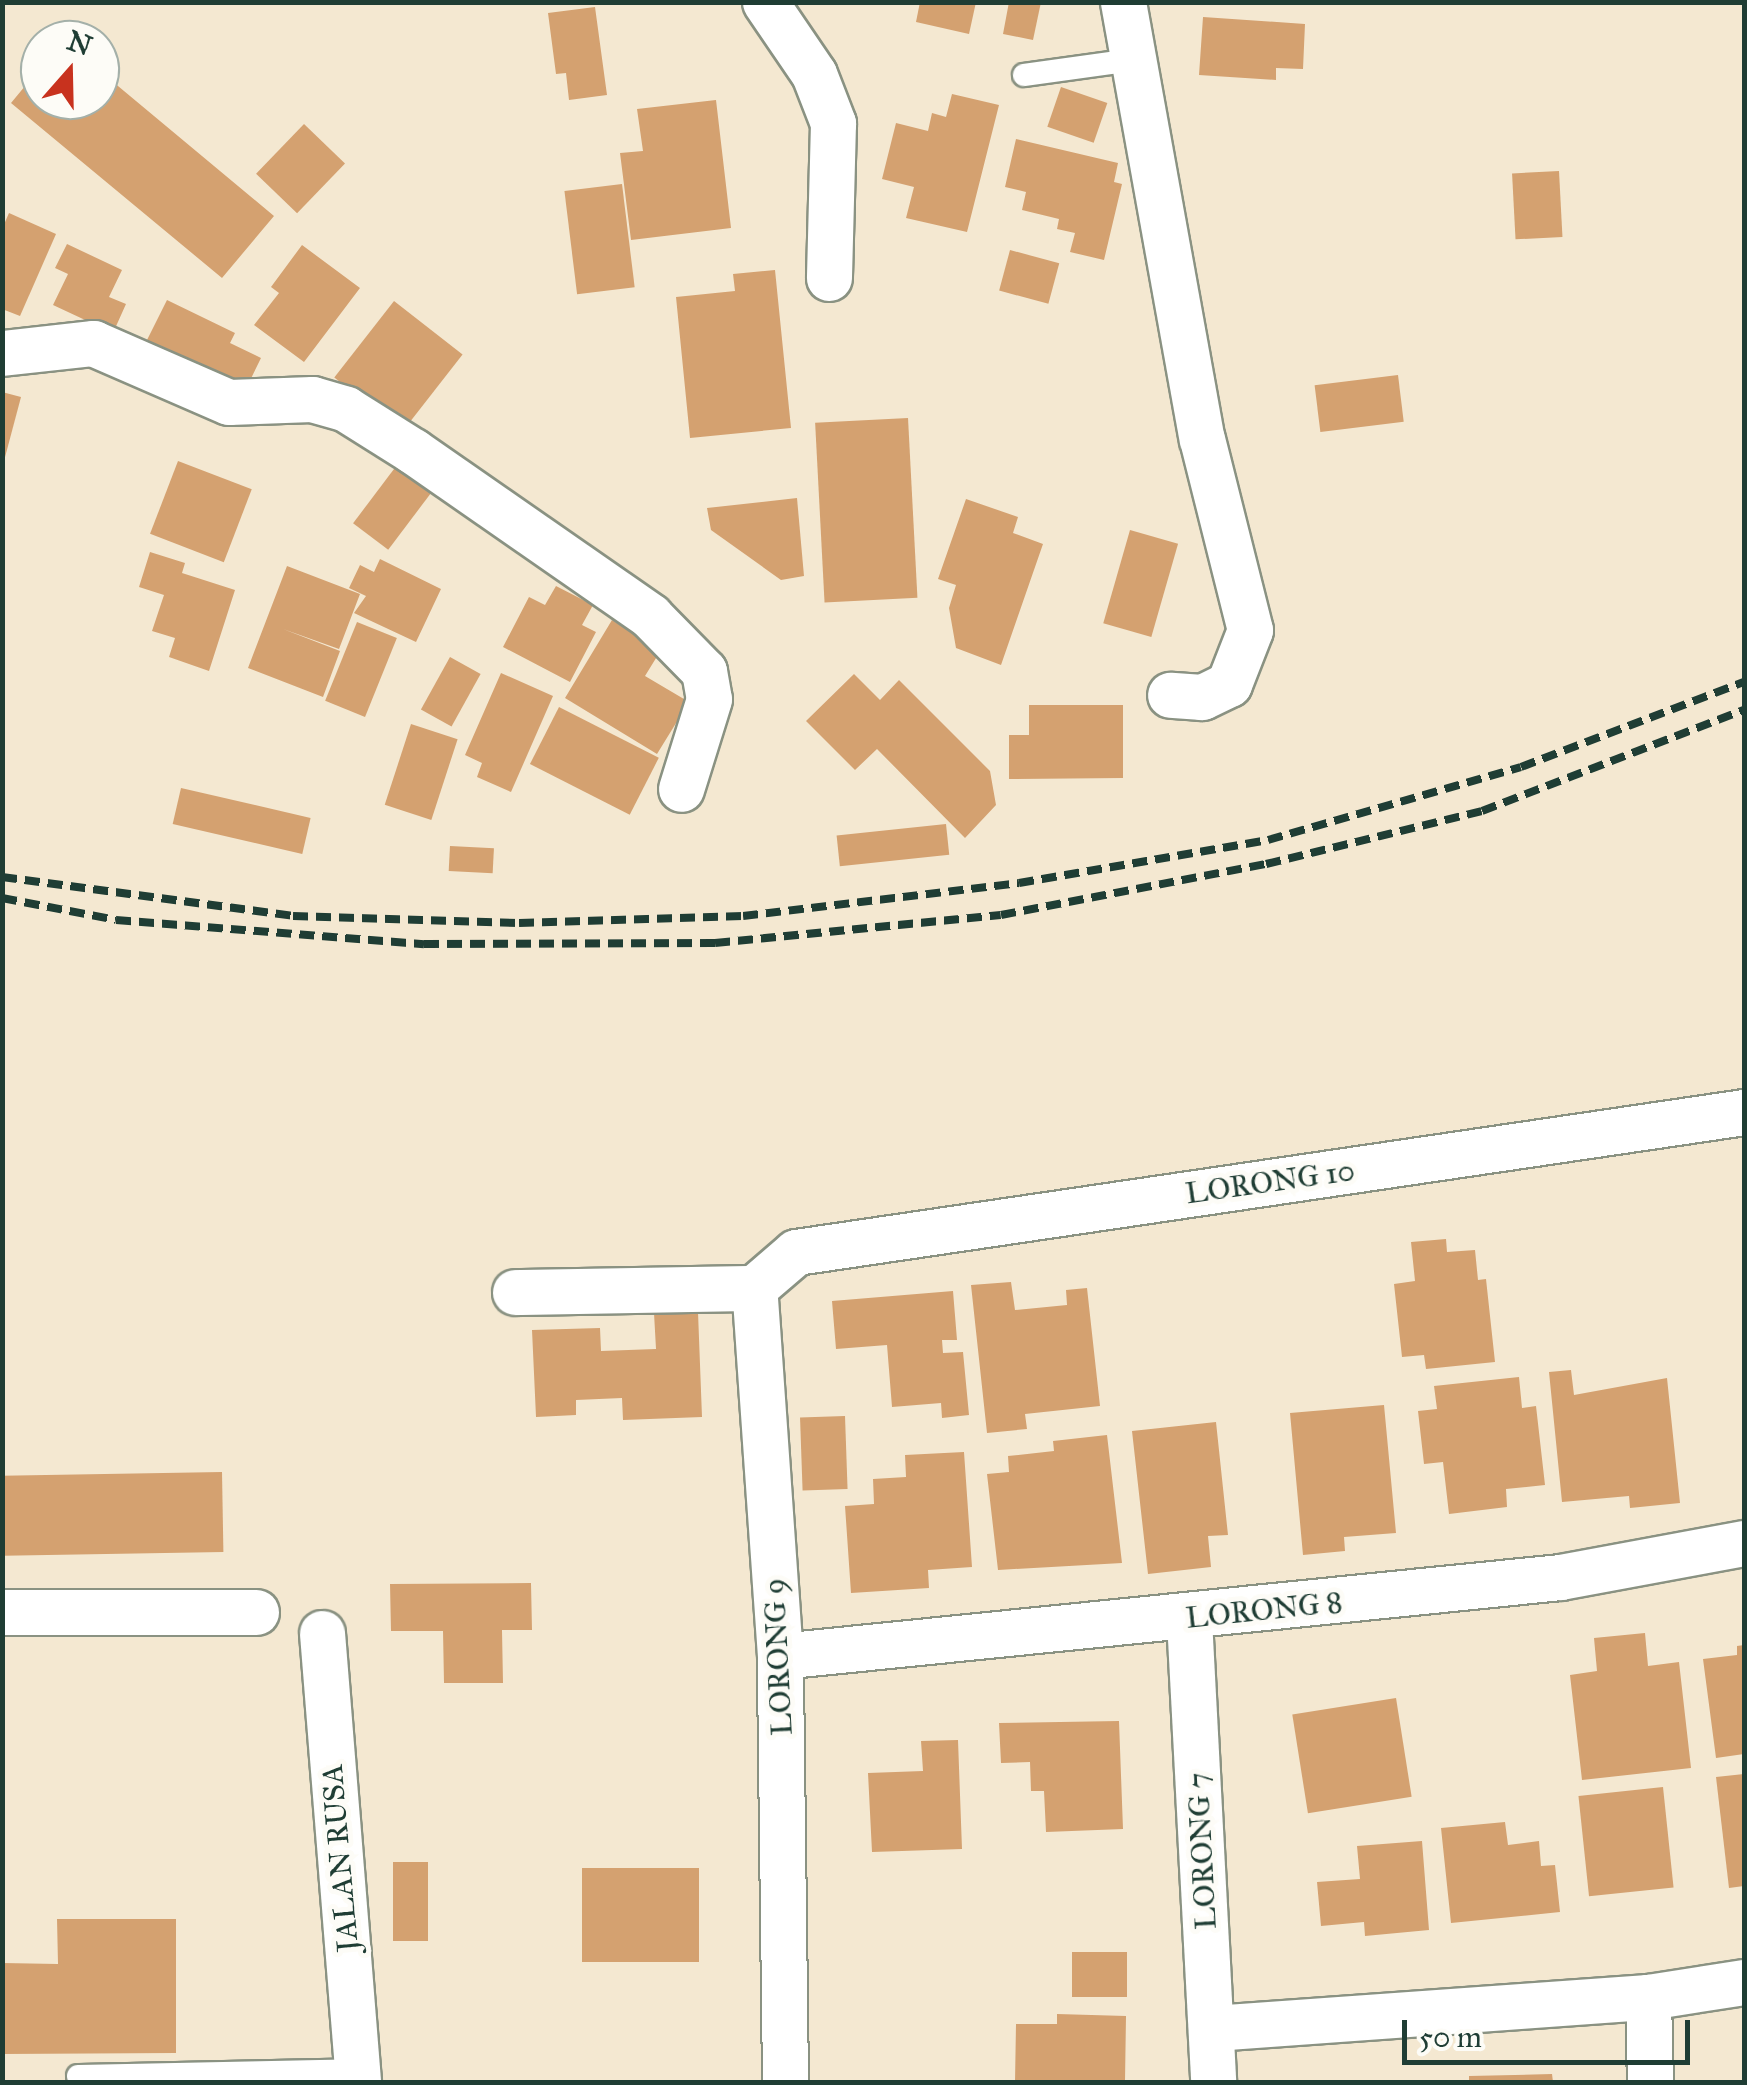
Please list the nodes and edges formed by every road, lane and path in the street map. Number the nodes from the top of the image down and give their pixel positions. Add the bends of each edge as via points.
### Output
1 (765, 2) edge
2 (1124, 2) edge
3 (1132, 60) junction
4 (1024, 75) dead end
5 (829, 278) dead end
6 (2, 353) edge
7 (1170, 695) dead end
8 (681, 789) dead end
9 (1744, 1112) edge
10 (754, 1288) junction
11 (515, 1292) dead end
12 (1744, 1543) edge
13 (2, 1612) edge
14 (256, 1612) dead end
15 (1189, 1619) junction
16 (322, 1633) dead end
17 (780, 1656) junction
18 (1744, 1982) edge
19 (1648, 1996) junction
20 (1212, 2028) junction
21 (78, 2076) dead end
22 (357, 2076) edge
23 (785, 2082) edge
24 (1212, 2082) edge
25 (1650, 2082) edge

1 - 5 street via 814,74 833,124
2 - 3 street
3 - 4 lane
3 - 7 street via 1202,439 1250,630 1229,684 1202,697
6 - 8 street via 93,343 229,402 312,399 346,410 413,451 650,616 704,672 710,699
9 - 10 street, LORONG 10 via 796,1252
10 - 11 street
10 - 17 street, LORONG 9
12 - 15 street, LORONG 8 via 1560,1578
13 - 14 street
15 - 17 street, LORONG 8
15 - 20 street, LORONG 7
16 - 22 street, JALAN RUSA
17 - 23 street, LORONG 9
18 - 19 street
19 - 20 street
19 - 25 street
20 - 24 street, LORONG 7
21 - 22 lane

